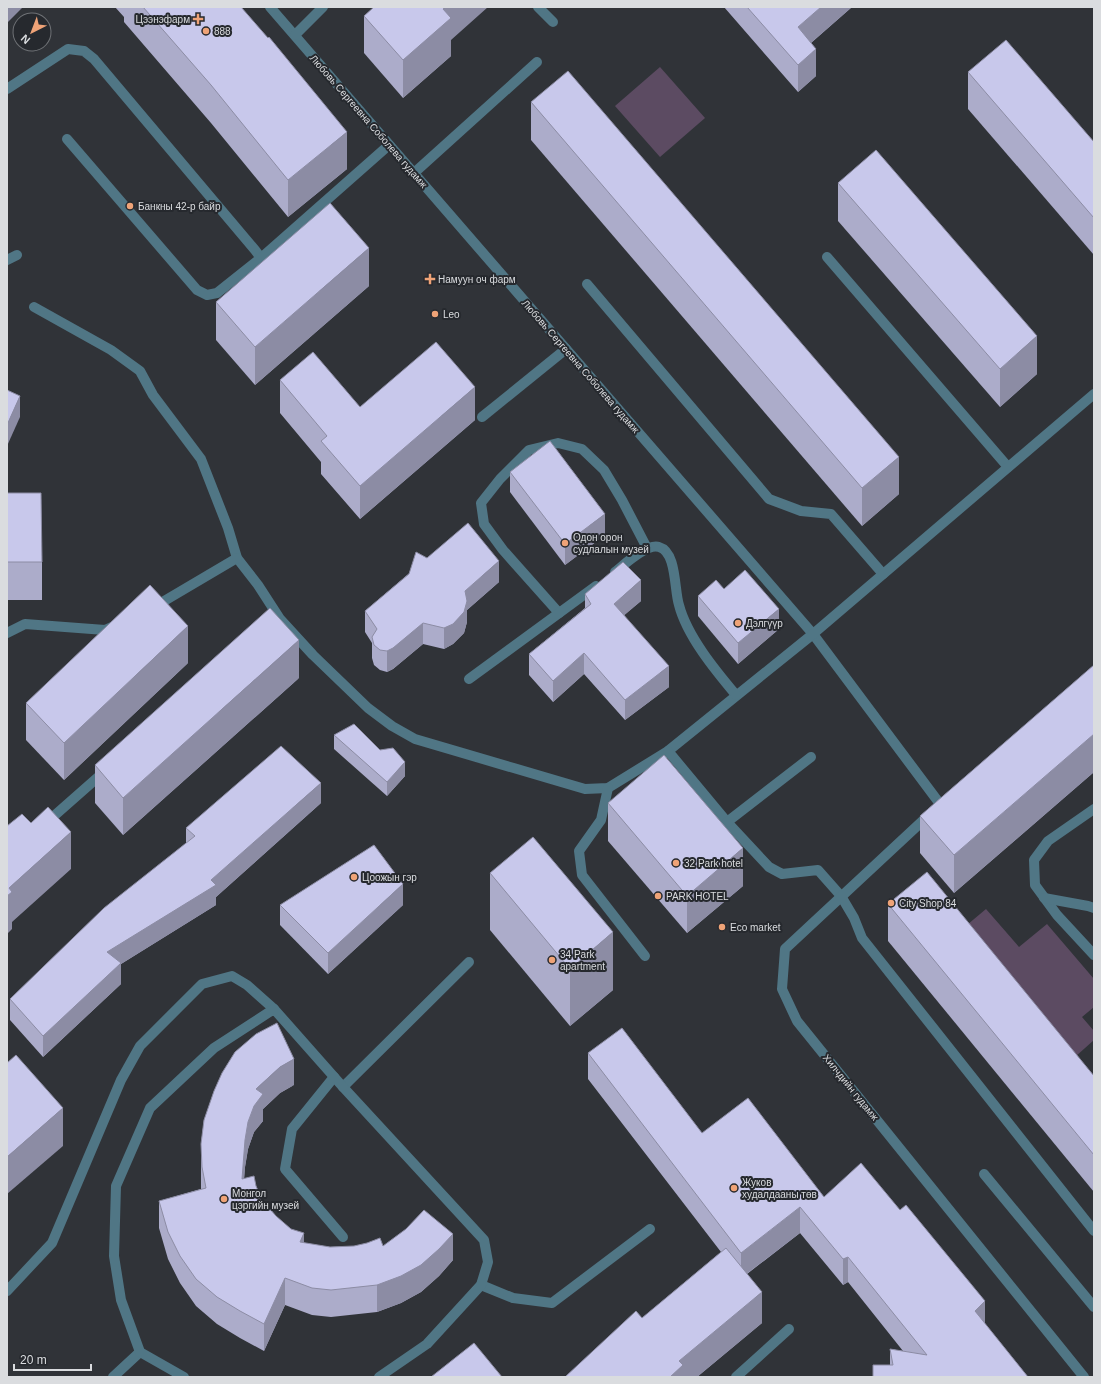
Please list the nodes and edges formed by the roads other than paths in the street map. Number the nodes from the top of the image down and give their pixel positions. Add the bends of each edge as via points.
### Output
1 (270, 7) edge
2 (323, 7) edge
3 (538, 7) edge
4 (552, 22) dead end
5 (295, 35) junction
6 (537, 62) dead end
7 (7, 88) edge
8 (67, 139) dead end
9 (389, 144) junction
10 (414, 173) junction
11 (17, 255) dead end
12 (827, 257) dead end
13 (261, 258) junction
14 (7, 260) edge
15 (587, 284) dead end
16 (34, 307) dead end
17 (566, 349) junction
18 (1094, 394) edge
19 (482, 417) dead end
20 (1008, 467) junction
21 (647, 548) junction
22 (237, 558) junction
23 (883, 574) junction
24 (559, 613) junction
25 (143, 614) edge
26 (124, 622) edge
27 (7, 632) edge
28 (813, 634) junction
29 (469, 679) dead end
30 (736, 695) junction
31 (668, 751) junction
32 (811, 757) dead end
33 (113, 765) edge
34 (608, 788) junction
35 (943, 802) joint
36 (1094, 809) edge
37 (727, 822) junction
38 (37, 830) edge
39 (841, 896) junction
40 (1044, 898) junction
41 (1094, 908) edge
42 (1094, 955) edge
43 (645, 956) dead end
44 (469, 962) dead end
45 (274, 1009) junction
46 (334, 1077) junction
47 (342, 1087) junction
48 (984, 1174) dead end
49 (650, 1228) dead end
50 (1094, 1231) edge
51 (343, 1237) dead end
52 (481, 1285) junction
53 (7, 1291) edge
54 (1094, 1307) edge
55 (789, 1329) dead end
56 (140, 1352) junction
57 (113, 1377) edge
58 (184, 1377) edge
59 (379, 1377) edge
60 (736, 1377) edge
61 (1084, 1377) edge

1 - 5 street, Любовь Сергеевна Соболева гудамж
2 - 5 street
3 - 4 street
5 - 9 street, Любовь Сергеевна Соболева гудамж
6 - 10 street
7 - 13 street via 68,49 84,51 94,59
8 - 13 street via 197,290 206,295 217,293
9 - 10 street, Любовь Сергеевна Соболева гудамж
9 - 13 street
10 - 17 street, Любовь Сергеевна Соболева гудамж
11 - 14 street
12 - 20 street
15 - 23 street via 769,500 801,511 831,514
16 - 22 street via 111,350 140,371 153,395 201,460
17 - 19 street
17 - 28 street, Любовь Сергеевна Соболева гудамж
18 - 20 street
20 - 23 street
21 - 24 street
21 - 24 street via 604,470 582,449 558,443 529,450 480,503 484,524 503,550
21 - 30 street via 657,546 667,552 672,561 679,605 694,639
22 - 25 street
22 - 34 street via 258,584 277,622 368,708 392,726 415,739 585,789
23 - 28 street
24 - 29 street
26 - 27 street via 105,630 25,624
28 - 30 street
28 - 35 street, Любовь Сергеевна Соболева гудамж
30 - 31 street
31 - 34 street
31 - 37 street
32 - 37 street
33 - 38 street
34 - 43 street via 601,820 579,851 582,875
35 - 39 street, Хилчдийн гудамж
36 - 40 street via 1048,841 1034,860 1035,885
37 - 39 street via 769,867 782,874 818,870
39 - 50 street via 862,938
39 - 61 street, Хилчдийн гудамж via 786,949 782,989 797,1021
40 - 41 street
40 - 42 street
44 - 47 street
45 - 46 street
45 - 53 street via 247,984 232,976 202,984 140,1046 121,1080 52,1243
45 - 56 street via 214,1048 150,1108 116,1186 114,1256 120,1300
46 - 47 street
46 - 51 street via 292,1129 285,1170
47 - 52 street via 484,1240 488,1262
48 - 54 street
49 - 52 street via 552,1303 513,1298
52 - 59 street via 427,1344
55 - 60 street
56 - 57 street
56 - 58 street

